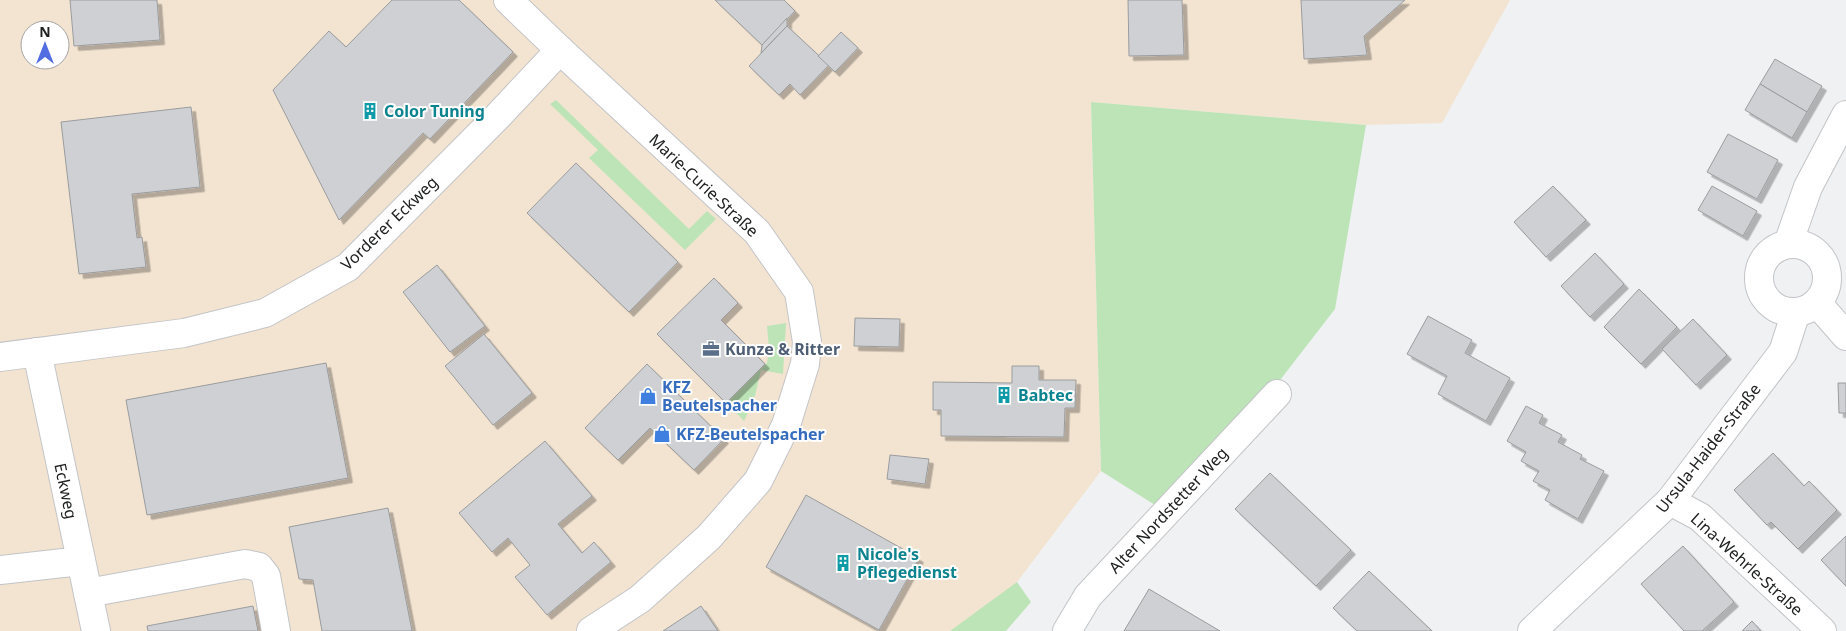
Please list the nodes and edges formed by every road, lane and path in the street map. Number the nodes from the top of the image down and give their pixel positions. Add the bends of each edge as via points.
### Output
1 (508, 0) edge
2 (560, 50) junction
3 (1846, 115) edge
4 (1788, 244) junction
5 (1806, 308) junction
6 (1846, 336) edge
7 (37, 352) junction
8 (0, 356) edge
9 (1277, 394) dead end
10 (1670, 501) junction
11 (81, 561) junction
12 (0, 570) edge
13 (88, 593) junction
14 (96, 631) edge
15 (276, 631) edge
16 (591, 631) edge
17 (1067, 631) edge
18 (1532, 631) edge
19 (1822, 631) edge

1 - 2 street, Marie-Curie-Straße
2 - 7 street, Vorderer Eckweg via 348,267 265,313 184,334
2 - 16 street, Marie-Curie-Straße via 757,232 799,292 807,342 805,364 786,425 758,481 709,537 640,599
3 - 4 street via 1808,187
4 - 5 street via 1809,248 1824,263 1827,284
4 - 5 street via 1777,248 1762,264 1760,287 1773,306 1784,311
5 - 6 street
5 - 10 street, Ursula-Haider-Straße via 1783,352
7 - 8 street, Vorderer Eckweg
7 - 11 street, Eckweg
9 - 17 street, Alter Nordstetter Weg via 1088,596
10 - 18 street, Ursula-Haider-Straße
10 - 19 street, Lina-Wehrle-Straße via 1700,517
11 - 12 street
11 - 13 street, Eckweg
13 - 14 street, Eckweg
13 - 15 street via 245,564 260,567 266,576

